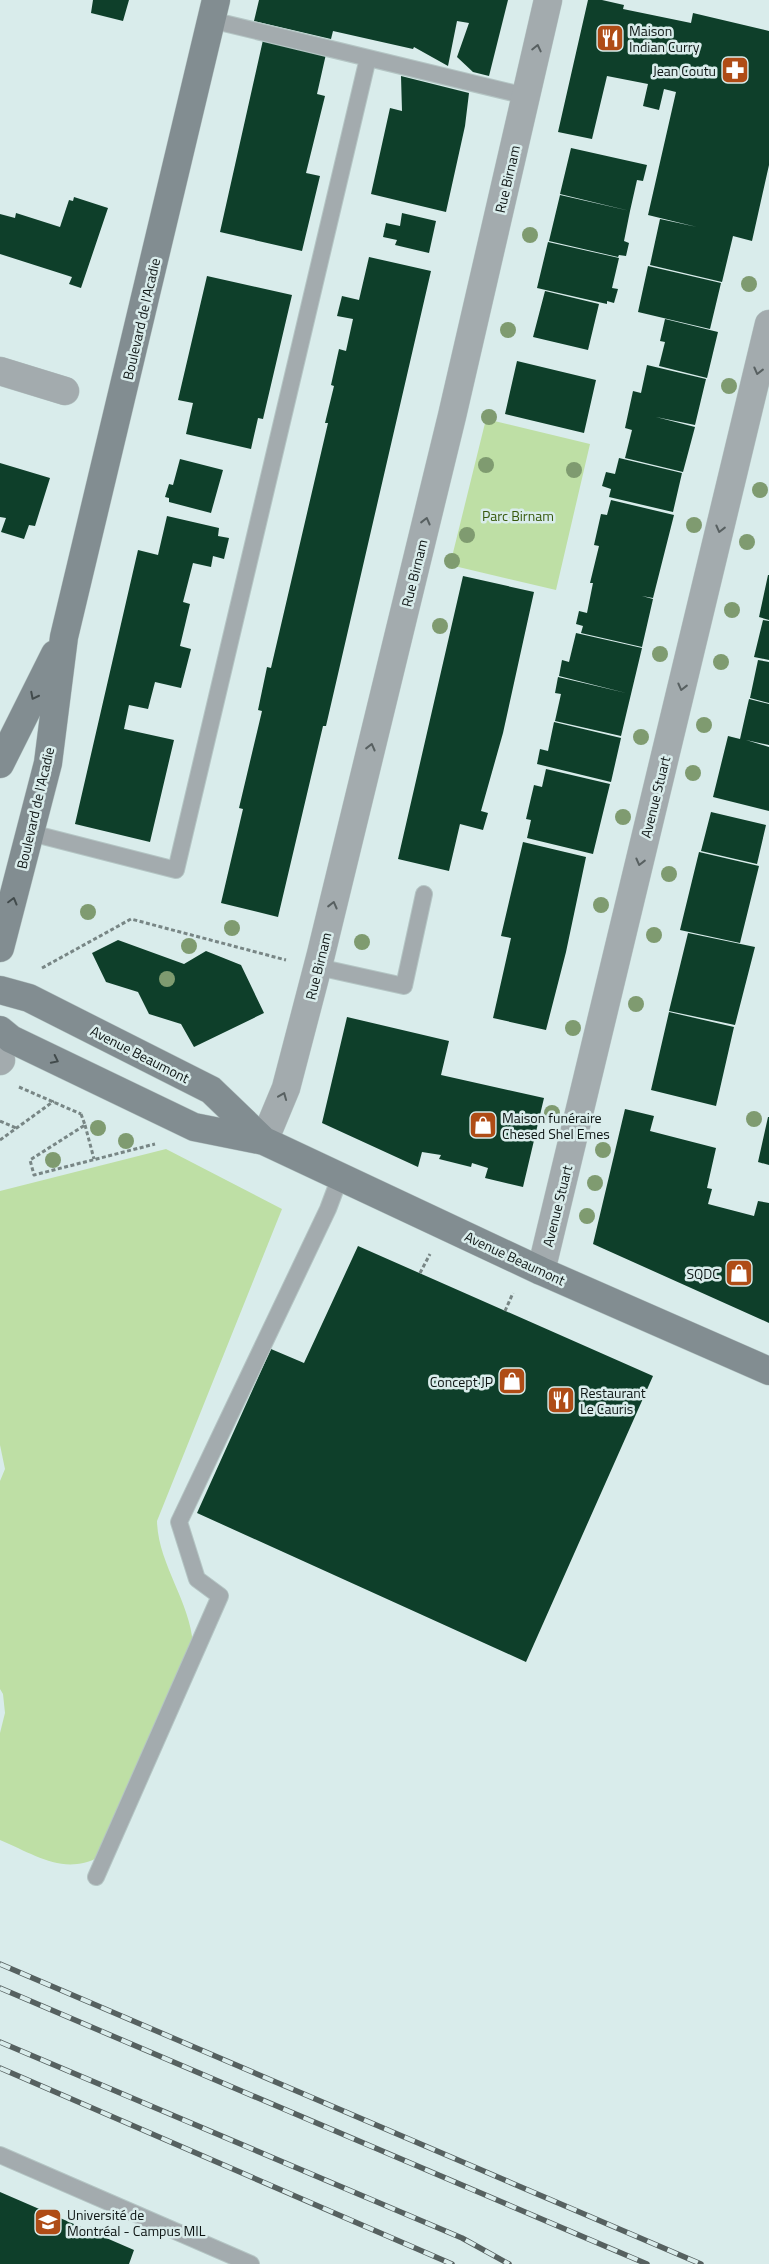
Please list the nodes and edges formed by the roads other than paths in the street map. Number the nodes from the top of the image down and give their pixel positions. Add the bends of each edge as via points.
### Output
1 (548, 0) edge
2 (214, 10) edge
3 (368, 58) junction
4 (526, 96) junction
5 (769, 324) edge
6 (0, 371) edge
7 (65, 391) dead end
8 (64, 637) junction
9 (0, 764) edge
10 (31, 833) junction
11 (424, 894) dead end
12 (0, 948) edge
13 (318, 967) junction
14 (0, 990) edge
15 (0, 1030) edge
16 (264, 1141) junction
17 (340, 1177) junction
18 (541, 1271) junction
19 (769, 1371) edge
20 (96, 1877) dead end
21 (0, 2156) edge
22 (251, 2264) edge

4 -> 1 street, Rue Birnam
2 - 3 lane
2 - 8 street, Boulevard de l'Acadie
3 - 4 lane
3 - 10 lane via 176,870
13 -> 4 street, Rue Birnam via 450,426
5 -> 18 street, Avenue Stuart
6 - 7 street
8 -> 9 street, Boulevard de l'Acadie
8 - 10 street, Boulevard de l'Acadie via 48,763
12 -> 10 street, Boulevard de l'Acadie
11 - 13 lane via 404,986
16 -> 13 street, Rue Birnam via 286,1088
14 - 16 street, Avenue Beaumont via 28,998 211,1090
15 -> 16 street, Avenue Beaumont via 10,1039 194,1127
16 - 17 street, Avenue Beaumont
17 - 18 street, Avenue Beaumont
17 - 20 lane via 328,1209 179,1522 197,1579 220,1596
18 - 19 street, Avenue Beaumont
21 - 22 lane

